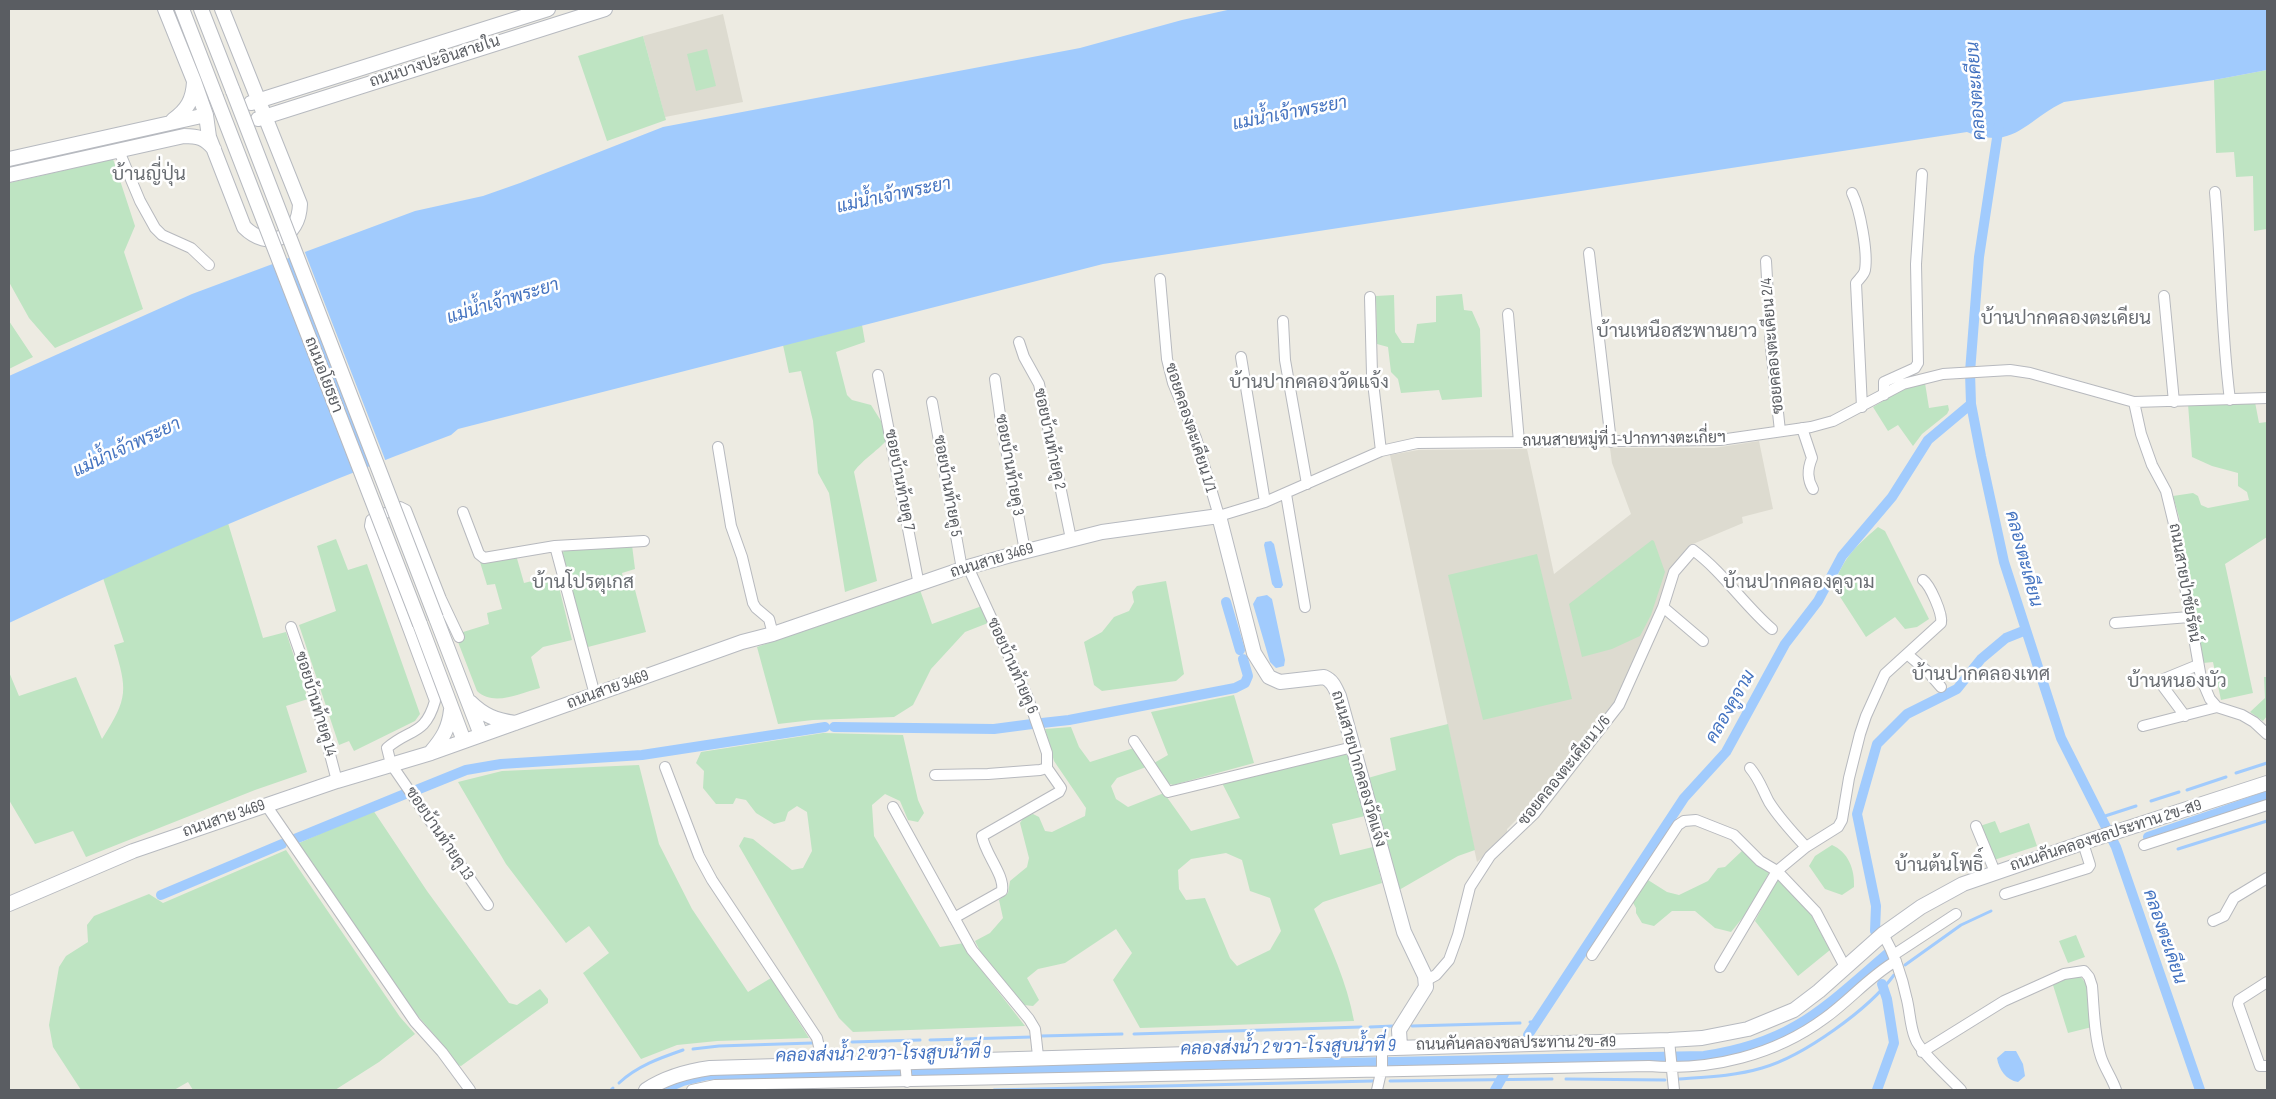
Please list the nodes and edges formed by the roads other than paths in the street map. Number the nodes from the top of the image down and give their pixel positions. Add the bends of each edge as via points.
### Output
1 (165, 9) edge
2 (182, 9) edge
3 (201, 9) edge
4 (214, 9) edge
5 (222, 9) edge
6 (548, 9) edge
7 (605, 9) edge
8 (524, 12) edge
9 (248, 75) junction
10 (194, 81) junction
11 (282, 93) junction
12 (255, 102) junction
13 (291, 108) junction
14 (206, 115) junction
15 (261, 117) junction
16 (172, 121) junction
17 (272, 134) junction
18 (214, 150) junction
19 (119, 151) junction
20 (9, 159) edge
21 (1922, 174) dead end
22 (9, 175) edge
23 (2216, 192) dead end
24 (1852, 193) dead end
25 (1589, 253) dead end
26 (1766, 260) dead end
27 (209, 265) dead end
28 (1160, 279) dead end
29 (2164, 296) dead end
30 (1370, 297) dead end
31 (1508, 314) dead end
32 (1283, 321) dead end
33 (1019, 342) dead end
34 (1241, 357) dead end
35 (878, 375) dead end
36 (995, 379) dead end
37 (1884, 395) junction
38 (2267, 398) edge
39 (2230, 400) junction
40 (932, 402) dead end
41 (2134, 402) junction
42 (2174, 402) junction
43 (1862, 407) junction
44 (1802, 428) junction
45 (1780, 431) junction
46 (1519, 442) junction
47 (1611, 442) junction
48 (718, 447) dead end
49 (1381, 451) junction
50 (1307, 484) junction
51 (1813, 489) dead end
52 (1286, 494) junction
53 (1265, 502) junction
54 (463, 512) dead end
55 (1219, 516) junction
56 (1071, 539) junction
57 (644, 541) dead end
58 (555, 546) junction
59 (1025, 551) junction
60 (964, 568) junction
61 (1923, 580) dead end
62 (919, 585) junction
63 (1305, 607) dead end
64 (1663, 607) junction
65 (2189, 616) junction
66 (2115, 623) dead end
67 (291, 627) dead end
68 (1772, 630) dead end
69 (773, 634) junction
70 (459, 636) dead end
71 (1703, 642) dead end
72 (1906, 654) junction
73 (2198, 665) junction
74 (1941, 687) dead end
75 (594, 695) junction
76 (468, 700) junction
77 (452, 707) junction
78 (2217, 708) junction
79 (2185, 716) junction
80 (515, 723) junction
81 (2143, 726) dead end
82 (2267, 734) edge
83 (481, 735) junction
84 (464, 741) junction
85 (1134, 741) dead end
86 (1353, 748) junction
87 (431, 753) junction
88 (391, 764) junction
89 (665, 767) dead end
90 (1047, 768) junction
91 (1750, 768) dead end
92 (935, 775) dead end
93 (337, 781) junction
94 (2267, 783) edge
95 (266, 805) junction
96 (2267, 805) edge
97 (893, 807) dead end
98 (1976, 826) dead end
99 (2087, 841) junction
100 (2144, 845) dead end
101 (1806, 848) junction
102 (1777, 871) junction
103 (1994, 872) junction
104 (2267, 878) edge
105 (2006, 894) dead end
106 (9, 904) edge
107 (488, 904) dead end
108 (1956, 914) dead end
109 (954, 918) junction
110 (2213, 921) dead end
111 (1883, 934) junction
112 (1592, 955) dead end
113 (1895, 958) junction
114 (1720, 967) dead end
115 (1844, 967) junction
116 (1425, 981) junction
117 (2267, 982) edge
118 (1670, 1044) junction
119 (1400, 1047) junction
120 (1382, 1051) junction
121 (1922, 1052) junction
122 (1038, 1056) junction
123 (823, 1064) junction
124 (905, 1065) junction
125 (2264, 1066) edge
126 (1670, 1067) junction
127 (1382, 1070) junction
128 (906, 1082) junction
129 (470, 1090) edge
130 (646, 1090) edge
131 (692, 1090) edge
132 (1378, 1090) edge
133 (1674, 1090) edge
134 (1961, 1090) edge
135 (2116, 1090) edge

1 - 10 street
2 - 77 street, ถนนอโยธยา, bridge
3 - 76 street, ถนนอโยธยา, bridge
4 - 12 street
5 - 9 street
6 - 8 street, ถนนบางปะอินสายใน
7 - 13 street, ถนนบางปะอินสายใน
8 - 11 street, ถนนบางปะอินสายใน
9 - 11 street via 256,84
9 - 12 street
10 - 14 street
10 - 16 street via 191,100
11 - 12 street, ถนนบางปะอินสายใน
12 - 15 street
13 - 15 street, ถนนบางปะอินสายใน
13 - 17 street via 279,117
14 - 15 street via 218,134 251,222 270,231 284,226 291,213 291,205
14 - 16 street
14 - 18 street
15 - 17 street
16 - 20 street
17 - 18 street via 300,204 296,224 281,238 260,239 244,227
18 - 19 street via 207,140 184,136
19 - 22 street
19 - 27 street via 155,228 162,235 191,248
21 - 37 street via 1916,264 1918,363 1915,368 1884,382
23 - 39 street via 2224,354
24 - 43 street via 1858,206 1865,260 1865,272 1856,283
25 - 47 street
26 - 45 street, ซอยคลองตะเคียน 2/4 via 1770,348
28 - 55 street, ซอยคลองตะเคียน 1/1 via 1169,367 1196,438
29 - 42 street
30 - 49 street via 1372,374
31 - 46 street
32 - 50 street via 1285,360
33 - 56 street, ซอยบ้านท้ายคู 2 via 1039,384
34 - 53 street
35 - 62 street, ซอยบ้านท้ายคู 7
36 - 59 street, ซอยบ้านท้ายคู 3
37 - 41 street, ถนนสายหมู่ที่ 1-ปากทางตะเกี่ยฯ via 1903,384 1943,374 2010,370
37 - 43 street, ถนนสายหมู่ที่ 1-ปากทางตะเกี่ยฯ
38 - 39 street, ถนนสายหมู่ที่ 1-ปากทางตะเกี่ยฯ
39 - 42 street, ถนนสายหมู่ที่ 1-ปากทางตะเกี่ยฯ
40 - 60 street, ซอยบ้านท้ายคู 5
41 - 42 street, ถนนสายหมู่ที่ 1-ปากทางตะเกี่ยฯ
41 - 65 street, ถนนสายป่าชัยรัตน์ via 2152,465 2166,492
43 - 44 street, ถนนสายหมู่ที่ 1-ปากทางตะเกี่ยฯ via 1833,421
44 - 45 street, ถนนสายหมู่ที่ 1-ปากทางตะเกี่ยฯ
44 - 51 street via 1812,458 1808,481
45 - 47 street, ถนนสายหมู่ที่ 1-ปากทางตะเกี่ยฯ via 1720,440
46 - 47 street, ถนนสายหมู่ที่ 1-ปากทางตะเกี่ยฯ
46 - 49 street, ถนนสายหมู่ที่ 1-ปากทางตะเกี่ยฯ via 1417,443
48 - 69 street via 731,526 753,603 769,619
49 - 50 street, ถนนสายหมู่ที่ 1-ปากทางตะเกี่ยฯ
50 - 52 street, ถนนสายหมู่ที่ 1-ปากทางตะเกี่ยฯ
52 - 53 street, ถนนสายหมู่ที่ 1-ปากทางตะเกี่ยฯ
52 - 63 street
53 - 55 street, ถนนสายหมู่ที่ 1-ปากทางตะเกี่ยฯ
54 - 58 street via 479,554 484,558
55 - 56 street, ถนนสาย 3469
55 - 86 street, ถนนสายปากคลองวัดแจ้ง via 1249,638 1262,669 1274,681 1330,679 1339,696
56 - 59 street, ถนนสาย 3469
57 - 58 street
58 - 75 street
59 - 60 street, ถนนสาย 3469
60 - 62 street, ถนนสาย 3469
60 - 90 street, ซอยบ้านท้ายคู 6 via 1028,698 1047,753
61 - 72 street via 1942,618 1941,623
62 - 69 street, ถนนสาย 3469
64 - 68 street, ซอยคลองตะเคียน 1/6 via 1674,572 1692,550
64 - 71 street
64 - 116 street, ซอยคลองตะเคียน 1/6 via 1619,705 1534,814 1490,856 1470,887 1449,960 1436,975
65 - 66 street
65 - 73 street, ถนนสายป่าชัยรัตน์
67 - 93 street, ซอยบ้านท้ายคู 14 via 314,690
69 - 75 street, ถนนสาย 3469
70 - 88 street via 406,510 400,507 371,520 370,526 435,701 422,727 396,740 388,748
72 - 74 street
72 - 101 street via 1885,674 1866,716 1849,778 1842,820
73 - 78 street, ถนนสายป่าชัยรัตน์ via 2210,699
73 - 79 street via 2159,681
75 - 80 street, ถนนสาย 3469
76 - 80 street via 493,719
76 - 83 street, ถนนอโยธยา
77 - 84 street, ถนนอโยธยา
77 - 87 street via 450,725
78 - 79 street
78 - 82 street via 2242,715
79 - 81 street
80 - 83 street, ถนนสาย 3469
83 - 84 street, ถนนสาย 3469
84 - 87 street, ถนนสาย 3469
85 - 86 street via 1168,792
86 - 116 street, ถนนสายปากคลองวัดแจ้ง via 1404,932
87 - 88 street, ถนนสาย 3469
88 - 93 street, ถนนสาย 3469
88 - 107 street, ซอยบ้านท้ายคู 13
89 - 123 street via 699,856 818,1038
90 - 92 street
90 - 109 street via 1059,783 1059,792 982,836 1004,884 1002,892
91 - 101 street via 1775,811
93 - 95 street, ถนนสาย 3469
94 - 99 street, ถนนคันคลองชลประทาน 2ข-ส9
95 - 106 street, ถนนสาย 3469 via 124,854
95 - 129 street via 415,1022
96 - 100 street
97 - 109 street
98 - 103 street
99 - 103 street, ถนนคันคลองชลประทาน 2ข-ส9
99 - 105 street via 2090,867
101 - 102 street
102 - 112 street via 1760,861 1734,835 1696,820 1684,821 1678,824
102 - 114 street
102 - 115 street via 1816,912
103 - 111 street, ถนนคันคลองชลประทาน 2ข-ส9 via 1942,894
104 - 110 street via 2234,898 2224,916
108 - 113 street
109 - 122 street via 972,950 1035,1028
111 - 113 street
111 - 115 street, ถนนคันคลองชลประทาน 2ข-ส9
113 - 121 street via 1915,1038
113 - 126 street via 1826,1018 1796,1038 1759,1054
115 - 118 street, ถนนคันคลองชลประทาน 2ข-ส9 via 1820,991 1794,1010 1770,1021 1721,1035
116 - 119 street via 1426,987 1399,1030
117 - 125 street via 2239,1000 2238,1004
118 - 119 street, ถนนคันคลองชลประทาน 2ข-ส9
118 - 126 street
119 - 120 street, ถนนคันคลองชลประทาน 2ข-ส9
120 - 122 street, ถนนคันคลองชลประทาน 2ข-ส9
120 - 127 street
121 - 134 street
121 - 135 street via 2004,1002 2064,974 2084,971 2092,986 2102,1059
122 - 124 street, ถนนคันคลองชลประทาน 2ข-ส9
123 - 124 street, ถนนคันคลองชลประทาน 2ข-ส9
123 - 130 street, ถนนคันคลองชลประทาน 2ข-ส9 via 691,1070
124 - 128 street
126 - 127 street
126 - 133 street
127 - 128 street
127 - 132 street
128 - 131 street via 716,1085

